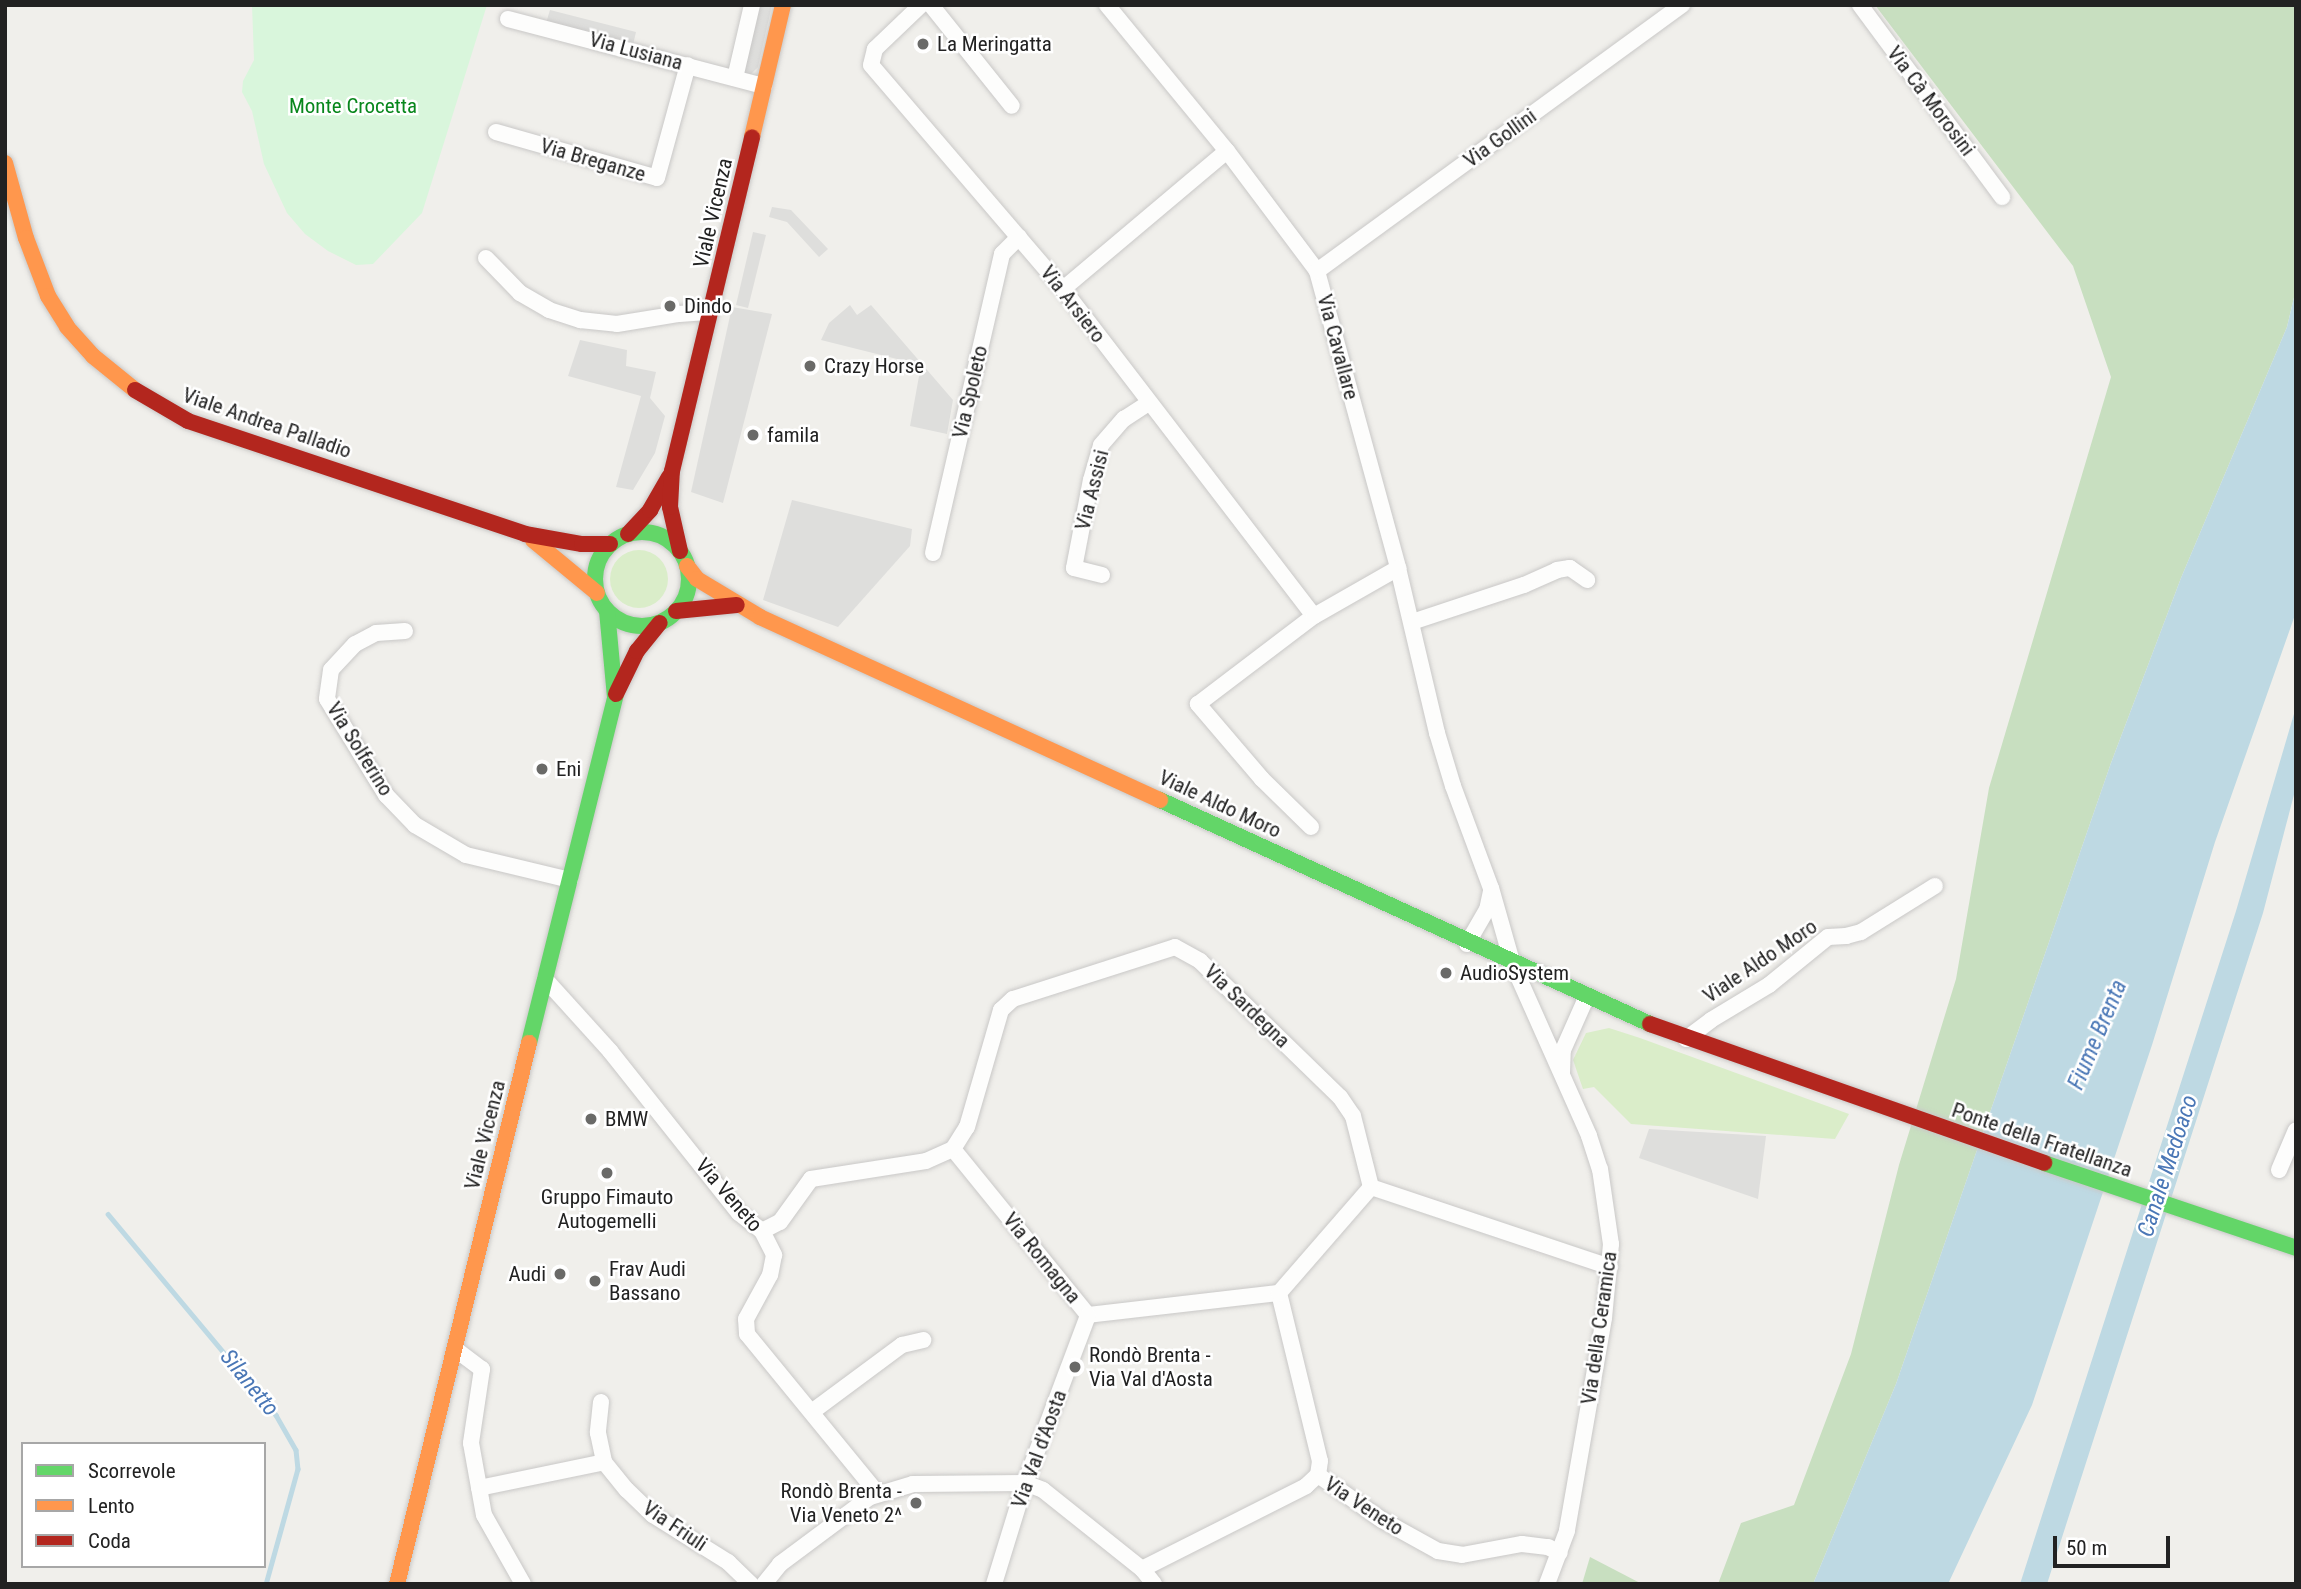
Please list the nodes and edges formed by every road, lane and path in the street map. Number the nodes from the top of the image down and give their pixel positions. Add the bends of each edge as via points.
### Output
1 (752, 5) edge
2 (783, 5) edge
3 (921, 5) edge
4 (931, 5) edge
5 (1107, 5) edge
6 (1682, 5) edge
7 (1860, 5) edge
8 (508, 19) dead end
9 (688, 65) junction
10 (735, 78) junction
11 (764, 86) junction
12 (1012, 106) dead end
13 (496, 132) dead end
14 (1227, 150) junction
15 (5, 163) edge
16 (2002, 197) dead end
17 (1019, 237) junction
18 (485, 258) dead end
19 (1317, 271) junction
20 (1063, 289) junction
21 (711, 312) junction
22 (1149, 403) junction
23 (672, 471) junction
24 (525, 534) junction
25 (628, 534) junction
26 (610, 544) junction
27 (933, 554) dead end
28 (683, 559) junction
29 (1398, 568) junction
30 (1102, 575) dead end
31 (1587, 580) dead end
32 (597, 593) junction
33 (737, 605) junction
34 (607, 611) junction
35 (676, 611) junction
36 (1314, 616) junction
37 (1412, 622) junction
38 (660, 623) junction
39 (405, 631) dead end
40 (615, 697) junction
41 (1311, 827) dead end
42 (570, 880) junction
43 (1935, 887) dead end
44 (1491, 888) junction
45 (1466, 944) junction
46 (1513, 965) junction
47 (545, 979) junction
48 (1586, 998) junction
49 (1686, 1039) junction
50 (1562, 1075) junction
51 (1884, 1109) joint
52 (2296, 1130) edge
53 (953, 1149) junction
54 (2279, 1170) dead end
55 (1371, 1187) junction
56 (762, 1231) junction
57 (2296, 1248) edge
58 (1610, 1268) junction
59 (1279, 1293) junction
60 (1088, 1315) junction
61 (923, 1340) dead end
62 (455, 1349) junction
63 (601, 1402) dead end
64 (813, 1411) junction
65 (604, 1462) junction
66 (1318, 1475) junction
67 (1025, 1483) junction
68 (479, 1488) junction
69 (878, 1494) junction
70 (1560, 1553) junction
71 (1142, 1569) junction
72 (397, 1584) edge
73 (523, 1584) edge
74 (751, 1584) edge
75 (764, 1584) edge
76 (994, 1584) edge
77 (1154, 1584) edge
78 (1547, 1584) edge

1 - 10 street
2 - 11 main road, Viale Vicenza
3 - 17 street, Via Arsiero via 875,49 871,65
4 - 12 street
5 - 14 street, Via Cavallare
6 - 19 street, Via Gollini
7 - 16 street, Via Cà Morosini
8 - 9 street, Via Lusiana
9 - 10 street, Via Lusiana
9 - 13 street, Via Breganze via 657,178
10 - 11 street, Via Lusiana
11 - 21 main road, Viale Vicenza
14 - 19 street, Via Cavallare
14 - 20 street
15 - 24 main road, Viale Andrea Palladio via 48,296 93,356 130,387 188,421
17 - 20 street, Via Arsiero
17 - 27 street, Via Spoleto via 1002,254
18 - 21 street via 520,293 549,310 580,320 617,324
19 - 29 street, Via Cavallare
20 - 22 street, Via Arsiero
21 - 23 main road, Viale Vicenza
22 - 30 street, Via Assisi via 1124,419 1101,445 1091,480 1074,568
22 - 36 street, Via Arsiero
23 - 25 main road, Viale Vicenza via 650,510
23 - 28 main road, Viale Vicenza via 670,507
24 - 26 main road, Viale Andrea Palladio
24 - 32 main road, Viale Andrea Palladio
25 - 26 main road, Viale Vicenza
25 - 28 main road via 657,534
26 - 32 main road via 596,566
28 - 33 main road, Viale Aldo Moro via 697,579
28 - 35 main road, Viale Vicenza via 687,590
29 - 36 street
29 - 37 street, Via Cavallare
31 - 37 street via 1570,568 1557,570
32 - 34 main road, Viale Vicenza
33 - 35 main road
33 - 45 main road, Viale Aldo Moro
34 - 38 main road via 631,625
34 - 40 main road, Viale Vicenza
35 - 38 main road, Viale Vicenza
36 - 41 street via 1198,704 1262,779
37 - 44 street, Via Cavallare via 1448,773
38 - 40 main road, Viale Vicenza via 637,650
39 - 42 street, Via Solferino via 376,633 355,644 331,670 327,699 386,794 415,825 466,855
40 - 42 main road, Viale Vicenza
42 - 47 main road, Viale Vicenza
43 - 49 street, Viale Aldo Moro via 1861,932 1828,937 1769,985
44 - 45 street via 1487,910
44 - 46 street, Via Cavallare
45 - 46 main road, Viale Aldo Moro
46 - 48 main road, Viale Aldo Moro
46 - 50 street, Via della Ceramica
47 - 56 street, Via Veneto via 610,1051 739,1213
47 - 62 main road, Viale Vicenza
48 - 49 main road, Viale Aldo Moro
48 - 50 street via 1563,1050
49 - 51 main road, Viale Aldo Moro
50 - 58 street, Via della Ceramica via 1600,1169 1609,1219
51 - 57 main road, Ponte della Fratellanza
52 - 54 street
53 - 55 street, Via Sardegna via 967,1128 1001,1010 1007,1004 1175,947 1200,961 1340,1097 1353,1116
53 - 56 street via 926,1161 811,1179 780,1222
53 - 60 street, Via Romagna
55 - 58 street
55 - 59 street
56 - 64 street, Via Veneto via 774,1255 770,1275 746,1319 747,1334
58 - 70 street, Via della Ceramica
59 - 60 street, Via Romagna
59 - 66 street via 1320,1461
60 - 67 street, Via Val d'Aosta
61 - 64 street via 902,1345
62 - 68 street via 482,1369 471,1443
62 - 72 main road, Viale Vicenza
63 - 65 street via 598,1433
64 - 69 street, Via Veneto
65 - 68 street
65 - 74 street, Via Friuli via 653,1515 729,1562
66 - 70 street, Via Veneto via 1382,1520 1438,1551 1462,1555 1521,1544
66 - 71 street, Via Veneto via 1306,1486
67 - 69 street via 914,1484
67 - 71 street via 1043,1490
67 - 76 street, Via Val d'Aosta
68 - 73 street via 484,1515
69 - 75 street via 780,1564
70 - 78 street, Via della Ceramica
71 - 77 street

